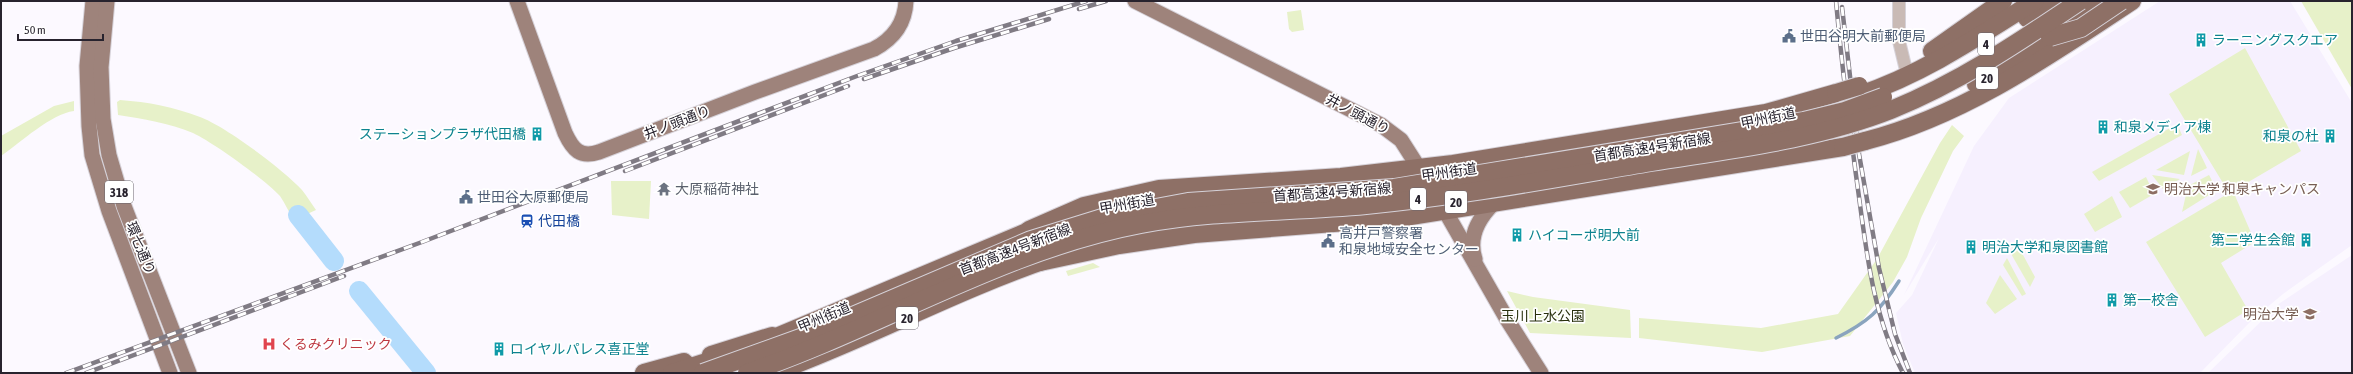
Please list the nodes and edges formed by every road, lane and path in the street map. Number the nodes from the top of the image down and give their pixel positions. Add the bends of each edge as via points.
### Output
1 (92, 1) edge
2 (107, 1) edge
3 (517, 1) edge
4 (906, 1) edge
5 (1135, 1) edge
6 (1900, 1) edge
7 (2035, 1) edge
8 (2039, 1) edge
9 (2053, 1) edge
10 (2080, 1) edge
11 (2098, 1) edge
12 (2104, 1) edge
13 (2111, 1) edge
14 (2121, 1) edge
15 (2132, 1) edge
16 (2002, 2) edge
17 (2050, 37) junction
18 (1904, 66) junction
19 (1916, 83) junction
20 (1994, 88) junction
21 (1859, 90) junction
22 (1837, 98) junction
23 (1806, 136) junction
24 (1864, 136) junction
25 (1843, 142) junction
26 (1420, 169) junction
27 (1493, 204) junction
28 (1446, 211) junction
29 (1029, 230) junction
30 (1040, 262) junction
31 (1483, 276) junction
32 (809, 324) junction
33 (813, 358) junction
34 (170, 373) edge
35 (189, 373) edge
36 (644, 373) edge
37 (672, 373) edge
38 (703, 373) edge
39 (747, 373) edge
40 (773, 373) edge
41 (790, 373) edge
42 (1541, 373) edge

1 - 34 main road, 環七通り / 318 via 87,66 92,155 109,211
2 - 35 main road, 環七通り / 318 via 102,66 103,120 109,155 124,206
3 - 4 main road, 井ノ頭通り via 567,137 576,152 586,155 874,48 896,31 903,17
5 - 26 main road, 井ノ頭通り via 1381,125 1401,140
6 - 18 street via 1899,41
7 - 21 highway, 甲州街道 / 20 via 1923,68 1879,89
8 - 19 highway
9 - 19 highway, 首都高速4号新宿線 / 4 via 1972,53
10 - 23 highway, 首都高速4号新宿線 / 4, bridge via 1980,67 1946,85 1889,111
11 - 24 highway, 20 via 1987,78 1943,104
12 - 17 highway
13 - 20 highway
14 - 17 highway, bridge via 2081,28
15 - 20 highway
16 - 18 highway, 20 via 1945,42
17 - 23 highway, bridge via 1986,75 1919,106 1860,125
18 - 21 highway, 20
19 - 38 highway, 首都高速4号新宿線 / 4, bridge via 1845,111 1762,129 1394,188 1188,202 1102,218 1031,240 806,336
20 - 24 highway via 1948,113 1895,134
21 - 22 highway, 甲州街道 / 20
22 - 26 highway, 20 via 1743,117
22 - 29 highway, 甲州街道 / 20 via 1768,120 1663,138 1393,180 1242,190 1137,201 1066,217
23 - 39 highway, 首都高速4号新宿線 / 4, bridge via 1397,202 1244,212 1135,225 1070,242 1017,260 811,349
24 - 25 highway, bridge
25 - 27 highway
25 - 30 highway, 20 via 1398,211 1244,221 1147,233
26 - 28 main road, 井ノ頭通り
26 - 29 highway, 20 via 1159,189 1084,206
27 - 28 highway
27 - 31 main road via 1483,214 1472,242 1473,252
28 - 30 highway via 1346,223 1194,234 1119,245
28 - 31 main road, 井ノ頭通り
29 - 32 highway, 甲州街道 / 20
30 - 33 highway, 20
31 - 42 main road, 井ノ頭通り
32 - 36 highway, 20
32 - 37 highway, 甲州街道 / 20
33 - 40 highway, 20
33 - 41 highway

